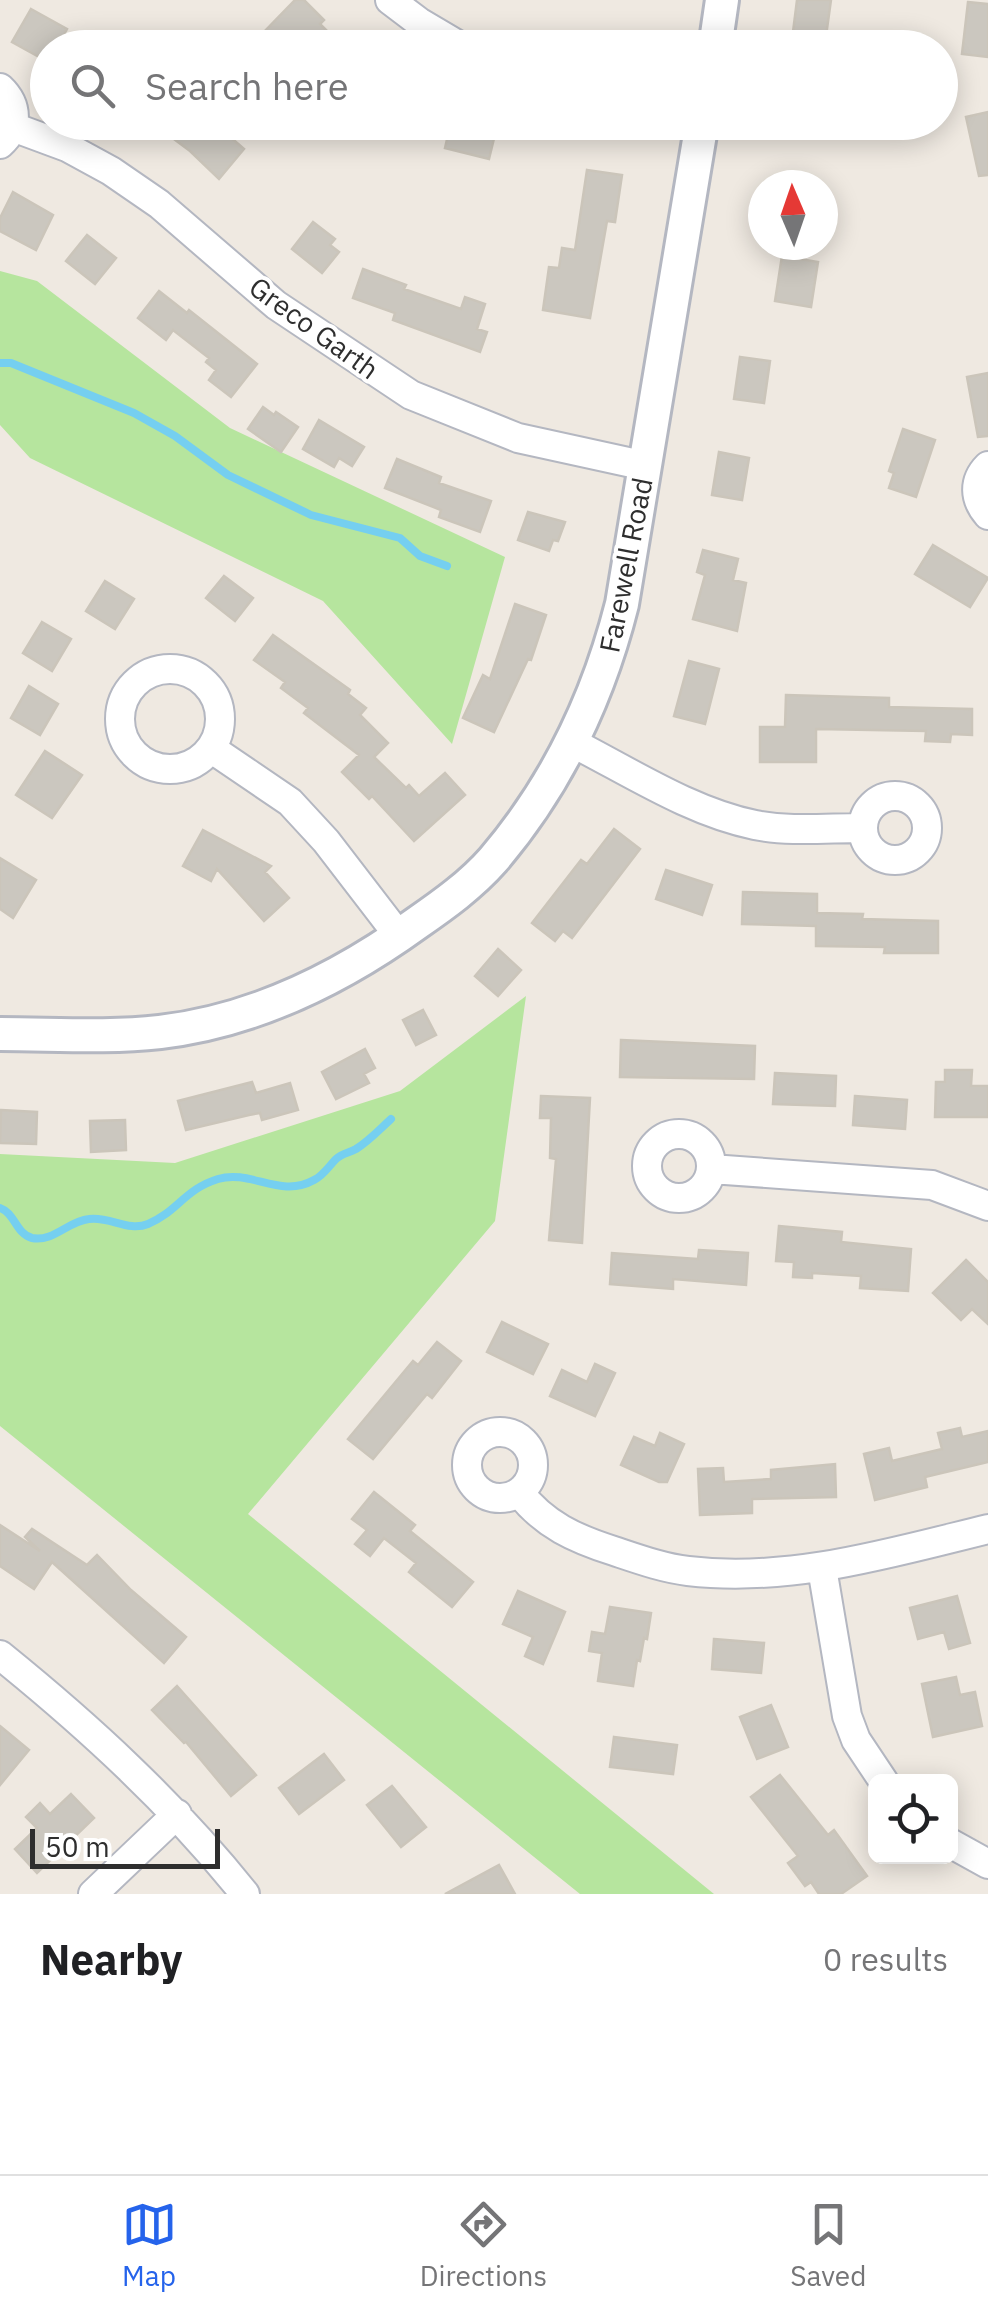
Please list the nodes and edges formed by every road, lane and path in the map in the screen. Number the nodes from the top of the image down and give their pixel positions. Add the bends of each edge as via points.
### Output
1 (390, 0) edge
2 (722, 0) edge
3 (436, 30) edge
4 (717, 30) edge
5 (0, 88) edge
6 (6, 135) edge
7 (31, 140) edge
8 (699, 140) edge
9 (646, 466) junction
10 (988, 466) edge
11 (988, 515) edge
12 (573, 743) junction
13 (212, 750) dead end
14 (862, 828) dead end
15 (400, 936) junction
16 (0, 1034) edge
17 (711, 1169) dead end
18 (988, 1206) edge
19 (520, 1492) dead end
20 (988, 1529) edge
21 (822, 1568) junction
22 (0, 1655) edge
23 (879, 1774) edge
24 (177, 1814) junction
25 (958, 1847) edge
26 (988, 1864) edge
27 (93, 1894) edge
28 (245, 1894) edge

1 - 3 street
2 - 4 street
5 - 6 street, Greco Garth via 12,102
7 - 9 street, Greco Garth via 67,147 111,172 276,305 410,395 518,438
8 - 9 street, Farewell Road
9 - 12 street, Farewell Road via 608,662
10 - 11 street via 976,492
12 - 14 street via 724,816 771,827
12 - 15 street, Farewell Road via 490,863
13 - 15 street via 290,802
15 - 16 street, Farewell Road via 306,990 212,1022 160,1032
17 - 18 street via 932,1185
19 - 21 street via 559,1530 646,1562 732,1573
20 - 21 street
21 - 23 street via 847,1716
22 - 24 street
24 - 27 street
24 - 28 street
25 - 26 street

